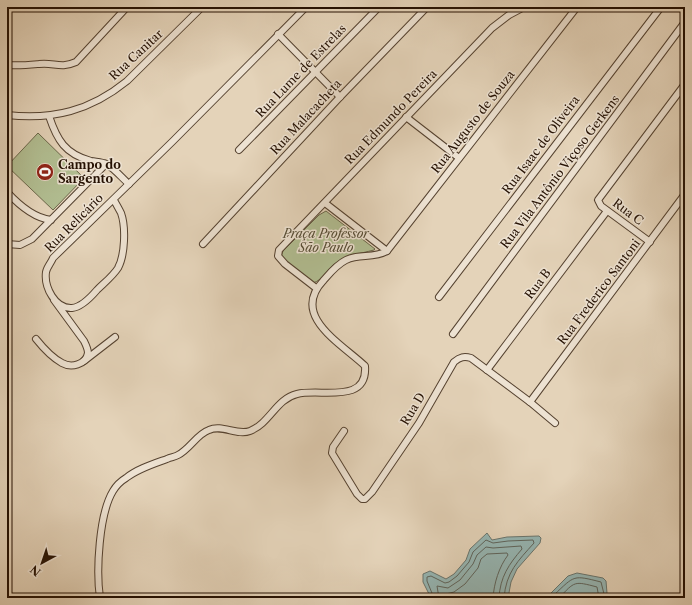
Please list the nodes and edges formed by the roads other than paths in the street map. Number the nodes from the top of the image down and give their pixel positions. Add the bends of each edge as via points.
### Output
1 (126, 7) edge
2 (202, 7) edge
3 (306, 7) edge
4 (379, 7) edge
5 (427, 7) edge
6 (524, 7) edge
7 (577, 7) edge
8 (661, 7) edge
9 (685, 22) edge
10 (278, 34) junction
11 (7, 65) edge
12 (315, 72) junction
13 (685, 84) edge
14 (340, 97) junction
15 (7, 115) edge
16 (48, 116) junction
17 (406, 117) junction
18 (239, 150) dead end
19 (459, 158) junction
20 (106, 164) junction
21 (129, 184) junction
22 (7, 192) edge
23 (685, 194) edge
24 (114, 200) junction
25 (325, 202) junction
26 (607, 211) junction
27 (51, 220) junction
28 (650, 242) junction
29 (7, 244) edge
30 (203, 244) dead end
31 (387, 251) junction
32 (316, 288) junction
33 (51, 295) junction
34 (439, 297) dead end
35 (453, 334) dead end
36 (116, 337) dead end
37 (36, 339) dead end
38 (82, 362) junction
39 (487, 370) junction
40 (530, 402) junction
41 (555, 423) dead end
42 (344, 431) dead end
43 (100, 598) edge

1 - 11 street via 76,62 68,66
2 - 16 street, Rua Canitar via 115,91 88,105
3 - 10 street, Rua Relicário
4 - 12 street, Rua Lume de Estrelas
5 - 14 street, Rua Malacacheta
6 - 17 street, Rua Edmundo Pereira via 492,28
7 - 19 street, Rua Augusto de Souza
8 - 34 street, Rua Isaac de Oliveira
9 - 35 street, Rua Vila Antônio Viçoso Gerkens
10 - 12 street
10 - 21 street, Rua Relicário
12 - 14 street
12 - 18 street, Rua Lume de Estrelas
13 - 26 street, Rua C via 598,200
14 - 30 street, Rua Malacacheta
15 - 16 street, Rua Canitar
16 - 20 street via 64,147 81,157
17 - 19 street
17 - 25 street, Rua Edmundo Pereira
19 - 31 street, Rua Augusto de Souza
20 - 21 street
20 - 27 street
21 - 24 street, Rua Relicário
22 - 27 street via 35,215
23 - 28 street, Rua Frederico Santoni
24 - 33 street, Rua Relicário via 49,264 46,277
24 - 33 street, Rua Relicário via 121,214 124,232 124,245 118,267 92,296 78,307 69,308
25 - 31 street
25 - 32 street, Rua Edmundo Pereira via 279,250 278,256
26 - 28 street, Rua C
26 - 39 street, Rua B
27 - 29 street via 27,242
28 - 40 street, Rua Frederico Santoni
31 - 32 street via 378,255 345,260
32 - 43 street via 312,308 314,317 322,328 365,366 361,385 346,392 296,394 286,399 251,431 214,428 208,430 178,455 126,477 114,489 106,508 98,567
33 - 38 street via 84,341 88,352
36 - 38 street
37 - 38 street via 64,364 74,365
39 - 40 street, Rua D
39 - 42 street, Rua D via 467,357 458,358 454,362 419,423 372,492 362,499 332,453
40 - 41 street, Rua D

